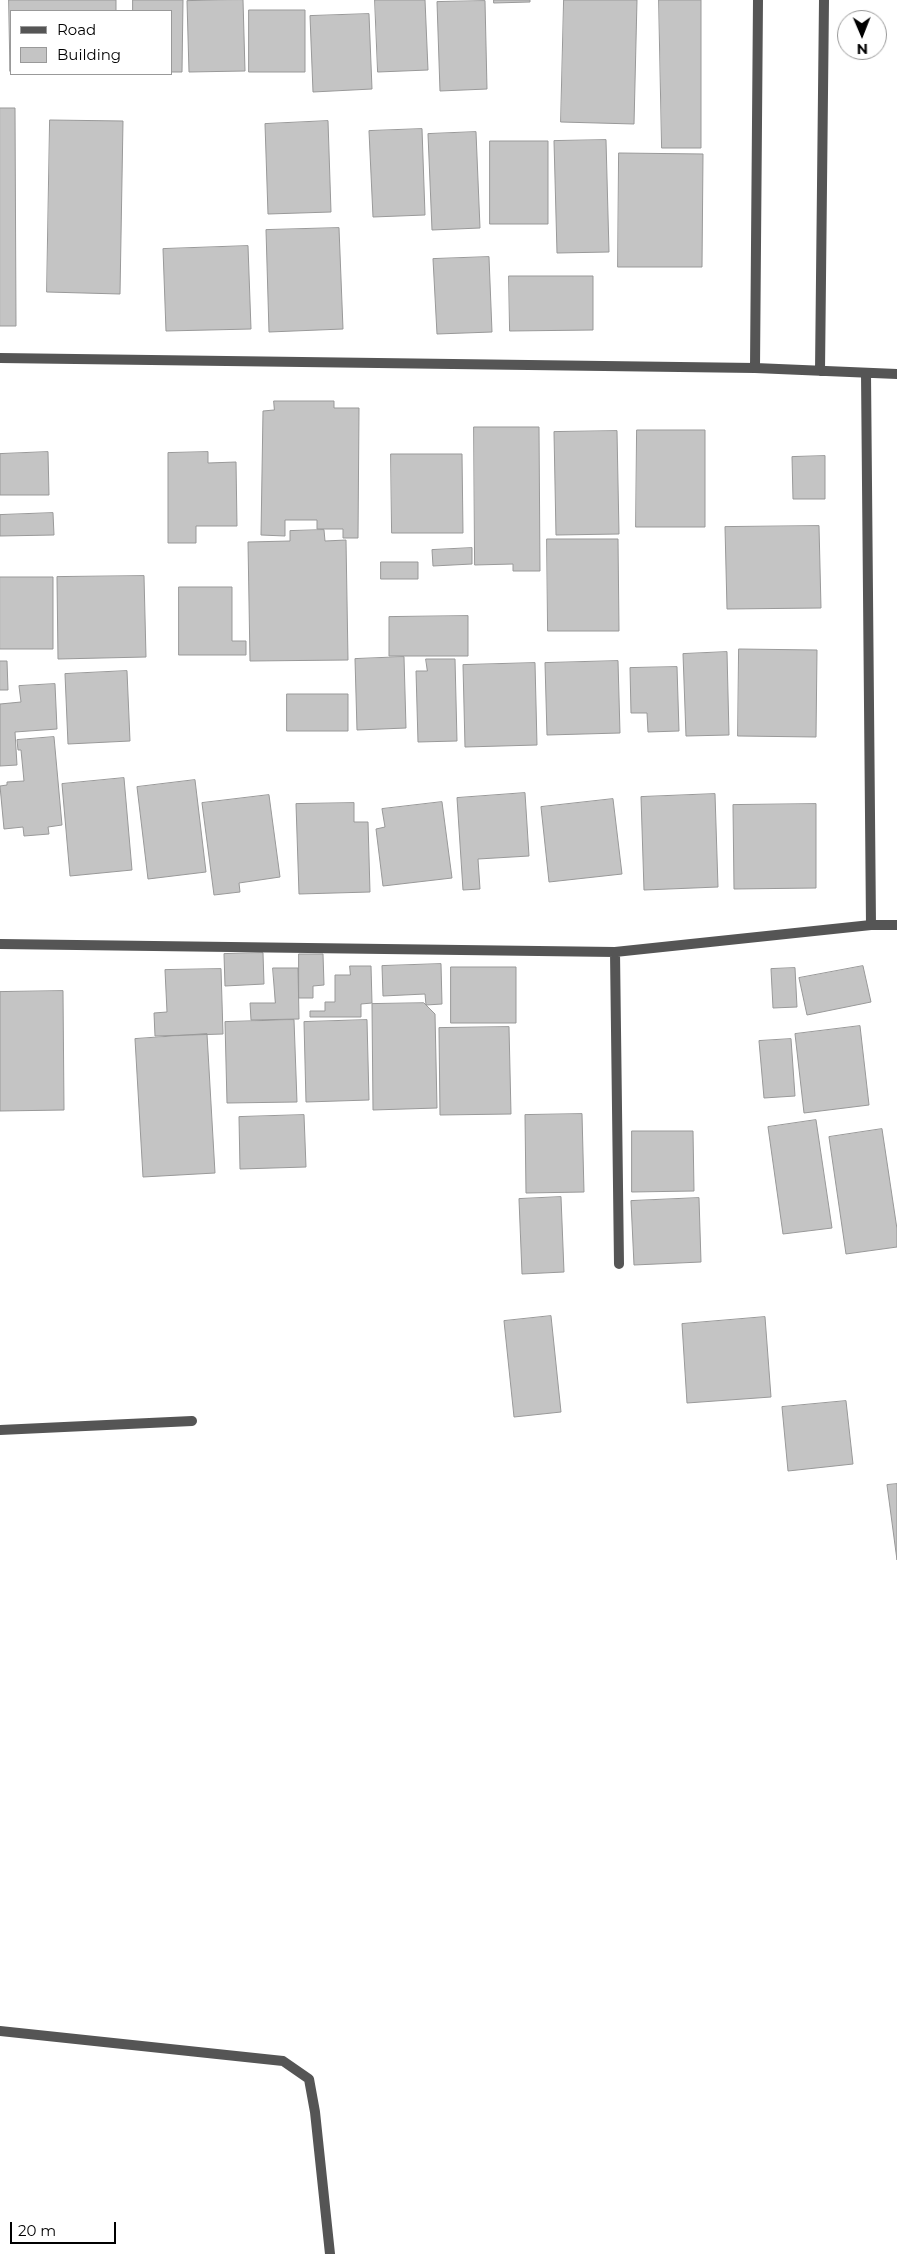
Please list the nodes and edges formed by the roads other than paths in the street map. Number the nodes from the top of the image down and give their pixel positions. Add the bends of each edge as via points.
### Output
1 (758, 0) edge
2 (824, 0) edge
3 (0, 358) edge
4 (755, 368) junction
5 (820, 372) junction
6 (866, 373) junction
7 (897, 374) edge
8 (871, 925) junction
9 (897, 925) edge
10 (0, 944) edge
11 (615, 952) junction
12 (619, 1264) dead end
13 (192, 1421) dead end
14 (0, 1430) edge
15 (0, 2031) edge
16 (330, 2254) edge

1 - 4 street
2 - 5 street
3 - 4 street
4 - 5 street
5 - 6 street
6 - 7 street
6 - 8 street
8 - 9 street
8 - 11 street
10 - 11 street
11 - 12 street
13 - 14 street
15 - 16 street via 284,2061 308,2079 315,2112

